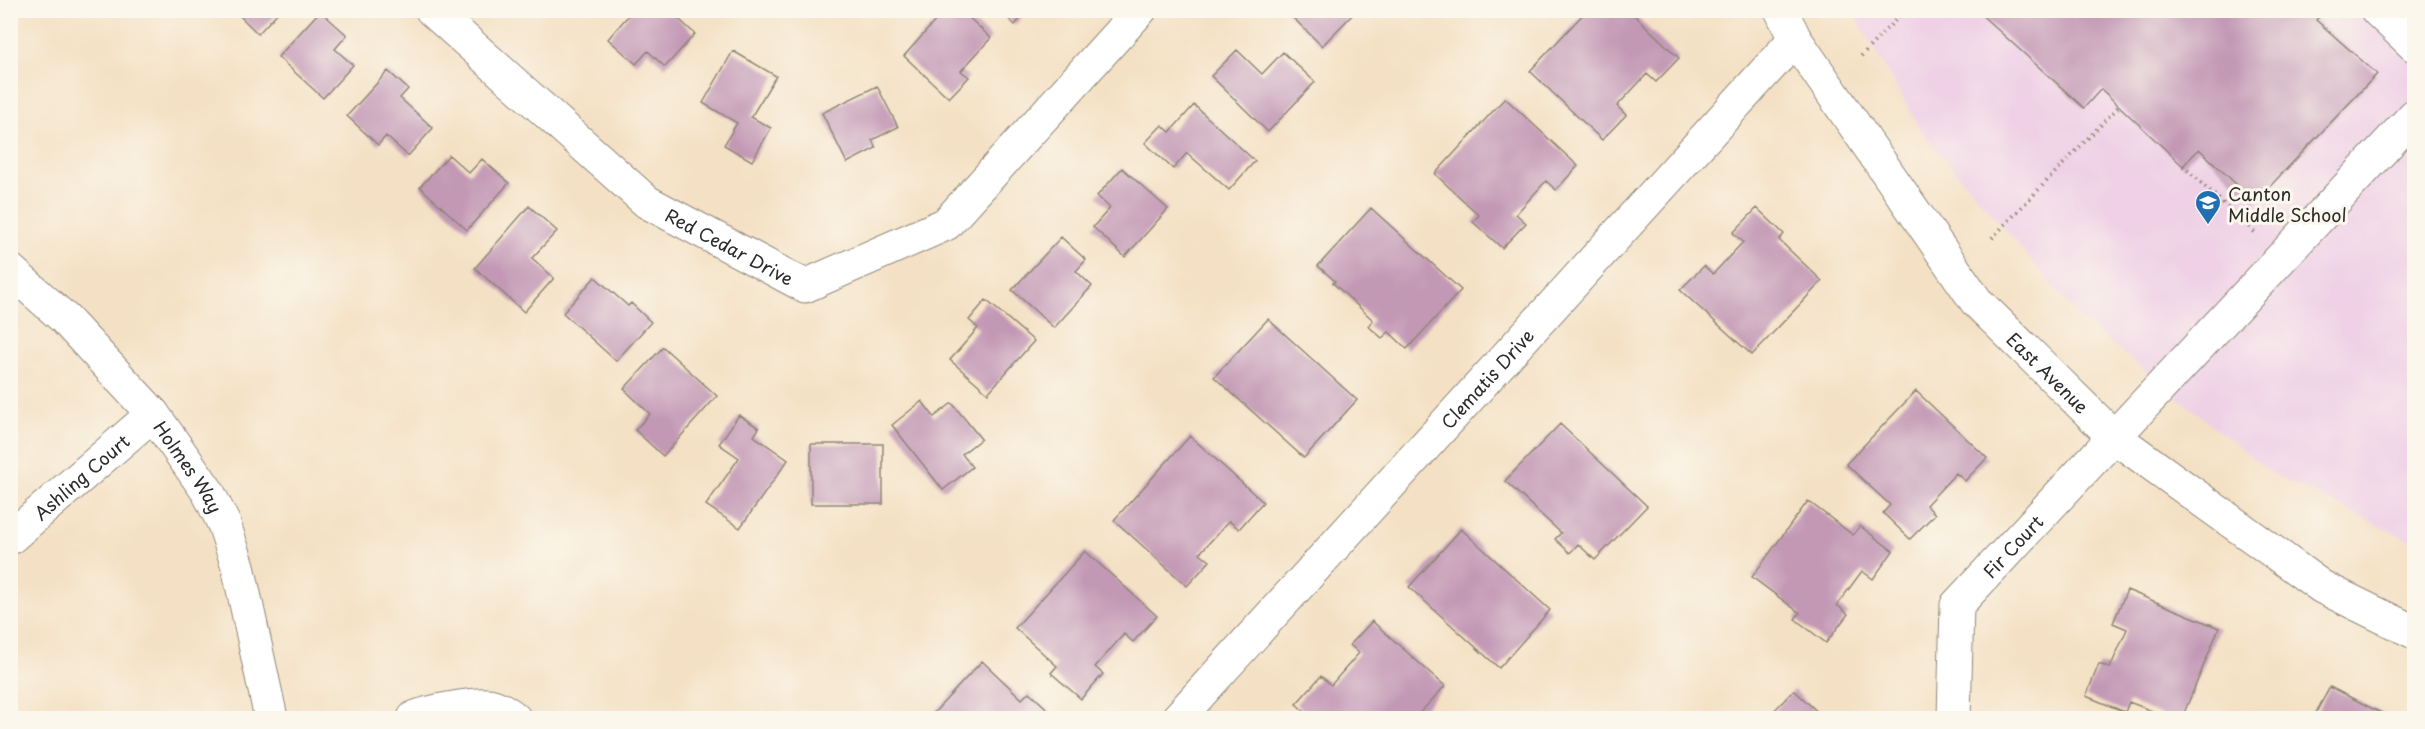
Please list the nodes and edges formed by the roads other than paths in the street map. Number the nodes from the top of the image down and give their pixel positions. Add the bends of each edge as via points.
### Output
1 (432, 10) edge
2 (1140, 10) edge
3 (1781, 10) edge
4 (2377, 10) edge
5 (1795, 39) junction
6 (2415, 45) edge
7 (2415, 116) edge
8 (10, 270) edge
9 (153, 414) junction
10 (2113, 436) junction
11 (10, 538) edge
12 (2415, 632) edge
13 (1190, 714) edge
14 (271, 718) edge
15 (414, 718) edge
16 (514, 718) edge
17 (1954, 718) edge

1 - 2 street, Red Cedar Drive via 647,202 805,286 946,224
3 - 5 street, East Avenue
4 - 6 street
5 - 10 street, East Avenue via 1976,301
5 - 13 street, Clematis Drive
7 - 10 street, Fir Court
8 - 9 street, Holmes Way via 65,319
9 - 11 street, Ashling Court
9 - 14 street, Holmes Way via 208,492 224,524 238,566
10 - 12 street, East Avenue via 2322,587
10 - 17 street, Fir Court via 1957,605
15 - 16 street via 430,712 488,705

